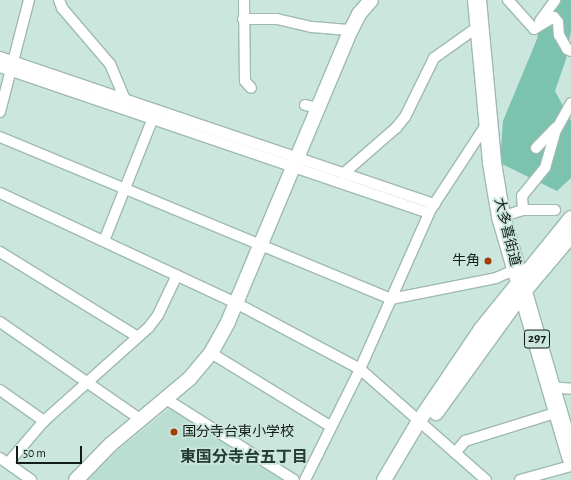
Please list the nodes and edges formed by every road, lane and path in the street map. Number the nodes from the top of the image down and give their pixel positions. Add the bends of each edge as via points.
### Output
1 (29, 0) edge
2 (59, 0) edge
3 (244, 0) edge
4 (477, 0) edge
5 (508, 0) edge
6 (555, 0) edge
7 (366, 1) edge
8 (243, 18) junction
9 (479, 26) junction
10 (351, 30) junction
11 (534, 30) junction
12 (571, 51) edge
13 (0, 57) edge
14 (7, 66) edge
15 (251, 88) dead end
16 (125, 100) junction
17 (571, 103) edge
18 (0, 112) edge
19 (154, 115) junction
20 (488, 122) junction
21 (559, 125) junction
22 (0, 137) edge
23 (536, 148) dead end
24 (294, 162) junction
25 (343, 174) junction
26 (124, 188) junction
27 (0, 193) edge
28 (432, 208) junction
29 (523, 210) junction
30 (556, 210) dead end
31 (501, 218) junction
32 (571, 218) edge
33 (571, 236) edge
34 (104, 241) junction
35 (259, 245) junction
36 (0, 252) edge
37 (177, 275) junction
38 (519, 281) junction
39 (391, 299) junction
40 (236, 303) junction
41 (0, 322) edge
42 (138, 337) junction
43 (211, 353) junction
44 (360, 369) junction
45 (86, 381) junction
46 (550, 387) junction
47 (571, 389) edge
48 (0, 390) edge
49 (166, 399) junction
50 (558, 412) junction
51 (140, 419) junction
52 (44, 420) junction
53 (422, 424) junction
54 (330, 426) junction
55 (455, 453) junction
56 (571, 457) edge
57 (4, 461) edge
58 (571, 466) edge
59 (475, 476) edge
60 (31, 480) edge
61 (76, 480) edge
62 (294, 480) edge
63 (305, 480) edge
64 (384, 480) edge
65 (395, 480) edge
66 (486, 480) edge
67 (520, 480) edge

1 - 14 street
2 - 16 street via 62,8 110,64
3 - 8 street
4 - 9 highway, 大多喜街道 / 297
5 - 11 street
6 - 11 street
7 - 10 street
8 - 10 street via 277,19 313,27
8 - 15 street via 245,81
9 - 20 highway, 大多喜街道 / 297
9 - 25 street via 434,58 405,117
10 - 24 street via 311,106
11 - 12 street via 554,17 558,22 558,35
13 - 14 street
14 - 16 street
14 - 18 street
14 - 19 street
16 - 19 street
17 - 21 street
19 - 24 street
19 - 26 street
20 - 28 street
20 - 31 highway, 大多喜街道 / 297
21 - 23 street via 551,130
21 - 29 street via 545,168 522,196
22 - 26 street
24 - 25 street
24 - 28 street
24 - 35 street
25 - 28 street
26 - 34 street
26 - 35 street
27 - 34 street
28 - 39 street
29 - 30 street
29 - 31 street
31 - 38 highway, 大多喜街道 / 297
32 - 38 street
33 - 38 street
34 - 37 street
35 - 39 street
35 - 40 street
36 - 42 street
37 - 40 street
37 - 42 street via 158,315
38 - 39 street via 496,278
38 - 46 highway, 大多喜街道 / 297
38 - 53 street
39 - 44 street
40 - 43 street
40 - 44 street
41 - 45 street
42 - 45 street
43 - 49 street via 190,378
43 - 54 street
44 - 53 street
44 - 54 street
45 - 51 street
45 - 52 street
46 - 47 street
46 - 50 highway, 大多喜街道 / 297
48 - 52 street
49 - 51 street
49 - 62 street
50 - 55 street via 466,441
50 - 56 highway, 大多喜街道 / 297
51 - 61 street
52 - 57 street
53 - 55 street
53 - 64 street
53 - 65 street
54 - 63 street
55 - 59 street
57 - 60 street
58 - 67 street
59 - 66 street

